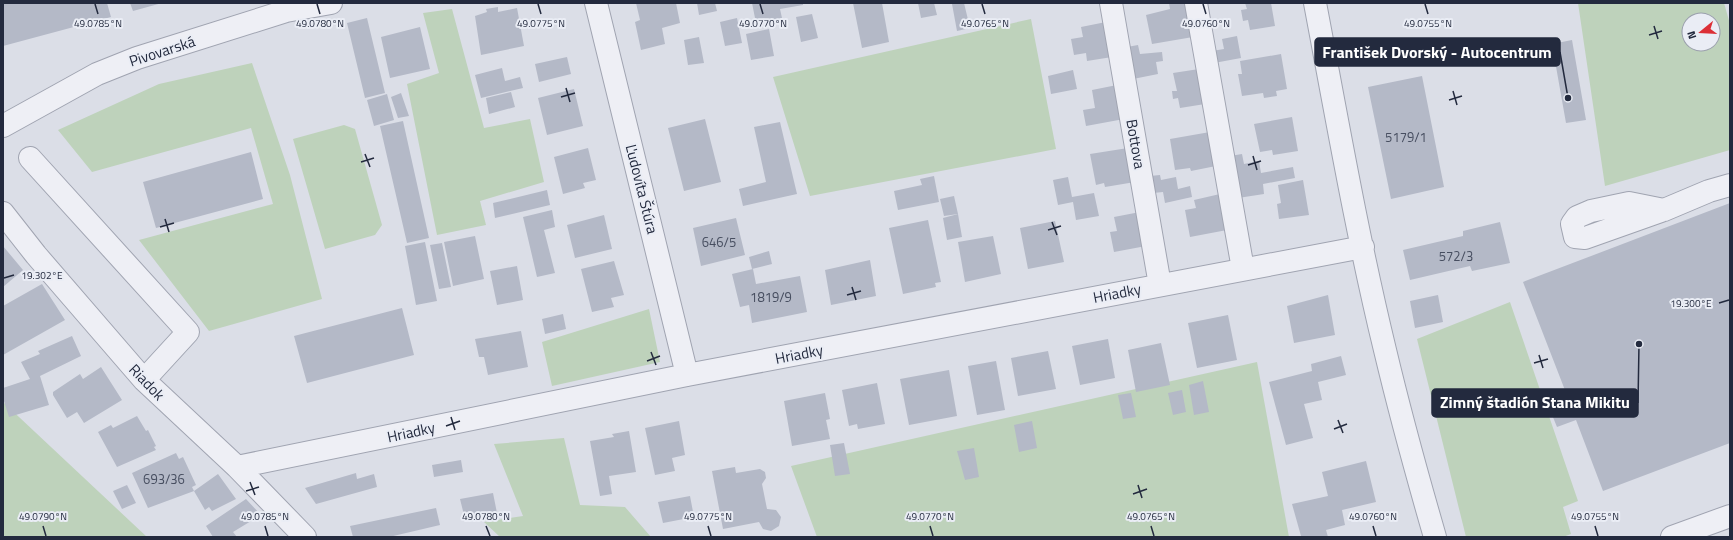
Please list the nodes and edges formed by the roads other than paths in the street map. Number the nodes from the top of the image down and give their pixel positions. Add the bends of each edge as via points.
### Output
1 (331, 3) edge
2 (596, 3) edge
3 (1111, 3) edge
4 (1196, 3) edge
5 (1315, 3) edge
6 (7, 117) edge
7 (30, 158) dead end
8 (1730, 185) edge
9 (1664, 210) dead end
10 (3, 213) edge
11 (1363, 246) junction
12 (1243, 269) junction
13 (1160, 285) junction
14 (687, 376) junction
15 (144, 380) junction
16 (237, 467) junction
17 (1730, 516) edge
18 (305, 537) edge
19 (1435, 537) edge
20 (1672, 537) edge

1 - 6 street, Pivovarská via 286,11 137,58
2 - 14 street, Ľudovíta Štúra
3 - 13 street, Bottova
4 - 12 street
5 - 11 street
7 - 15 street via 188,332
8 - 9 street
10 - 15 street, Riadok
11 - 12 street, Hriadky
11 - 19 street via 1384,349
12 - 13 street, Hriadky
13 - 14 street, Hriadky
14 - 16 street, Hriadky
15 - 16 street, Riadok
16 - 18 street, Riadok
17 - 20 street

